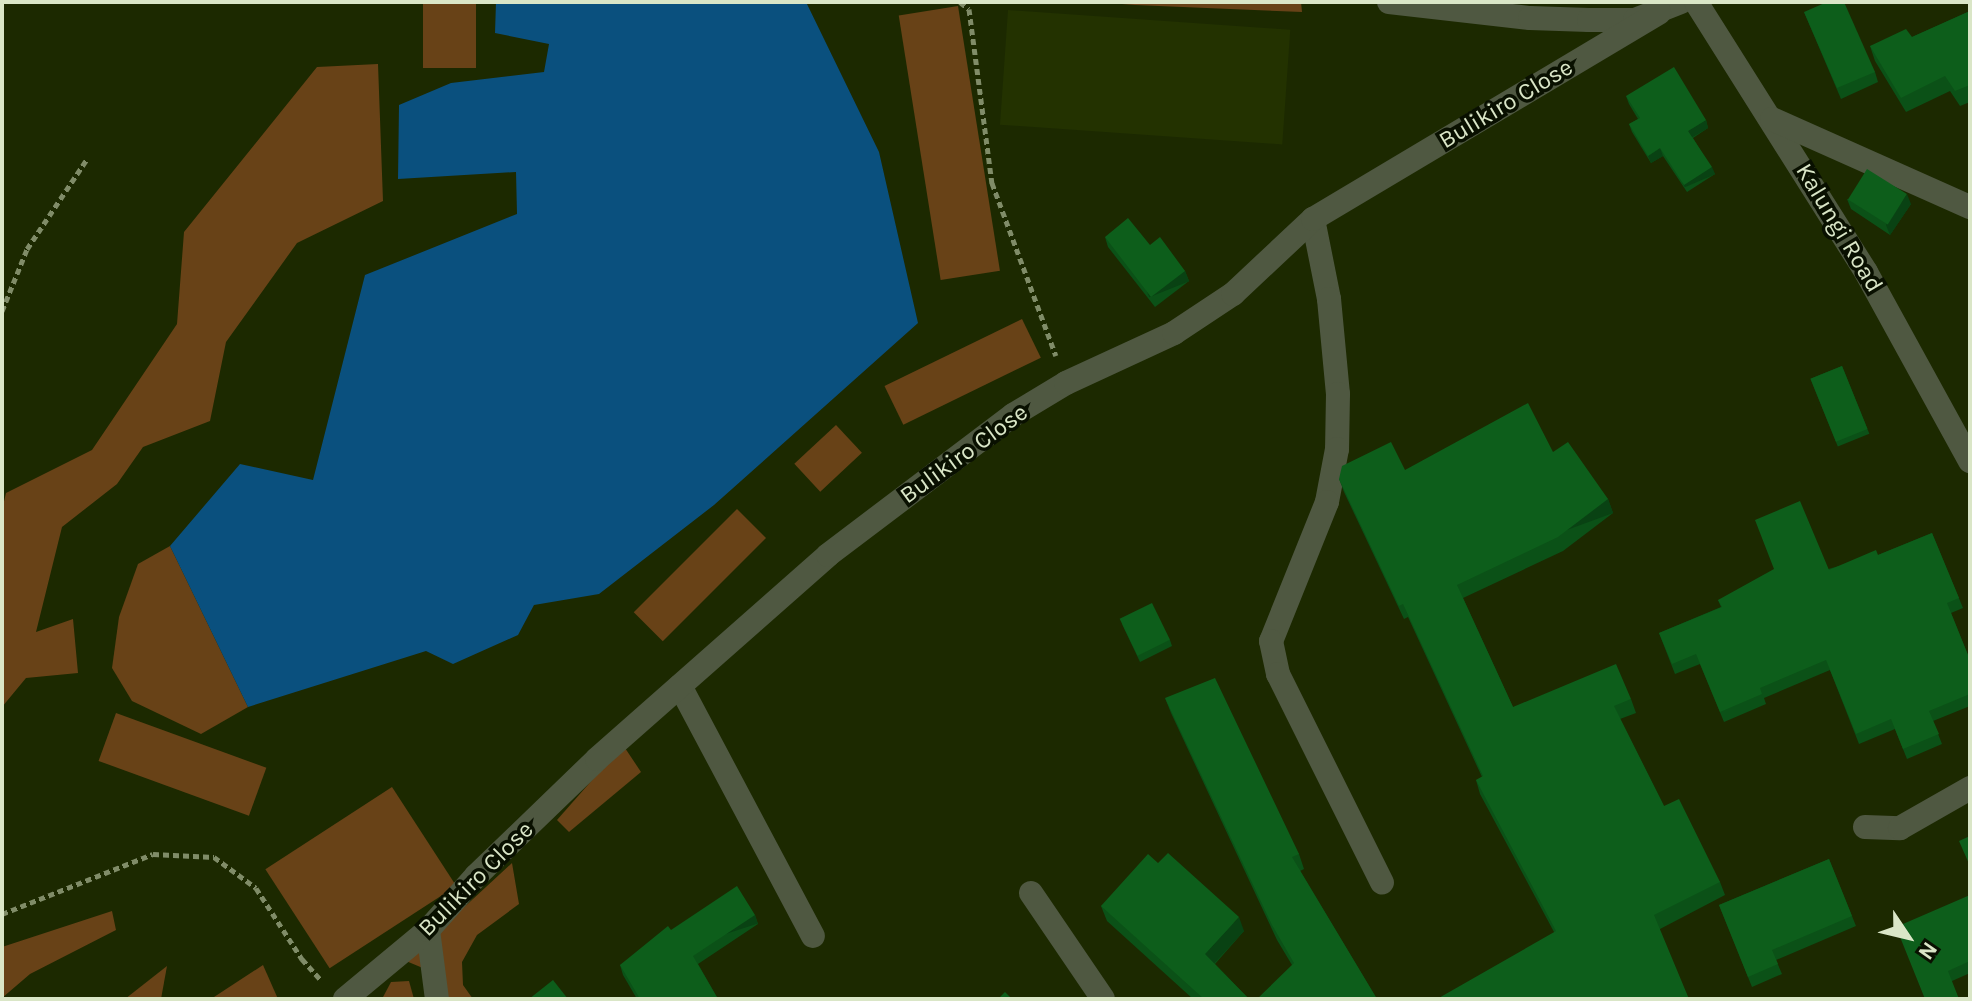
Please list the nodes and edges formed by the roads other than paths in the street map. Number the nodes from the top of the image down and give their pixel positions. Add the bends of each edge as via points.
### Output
1 (1389, 2) edge
2 (1696, 2) edge
3 (1670, 8) edge
4 (1772, 119) junction
5 (1970, 207) edge
6 (1313, 219) junction
7 (1970, 461) edge
8 (680, 686) junction
9 (1970, 788) edge
10 (1865, 827) dead end
11 (1382, 883) dead end
12 (1031, 893) dead end
13 (428, 930) junction
14 (813, 936) dead end
15 (337, 994) edge
16 (437, 999) edge
17 (1103, 999) edge

1 - 3 street via 1530,18 1635,20
2 - 4 street, Kalungi Road
3 - 6 street, Bulikiro Close
4 - 5 street
4 - 7 street, Kalungi Road via 1866,272
6 - 8 street, Bulikiro Close via 1233,294 1197,318 1013,415 828,555
6 - 11 street via 1329,299 1337,449 1318,529 1271,641 1278,674
8 - 13 street, Bulikiro Close via 498,855
8 - 14 street
9 - 10 street via 1900,828
12 - 17 street
13 - 15 street, Bulikiro Close
13 - 16 street

